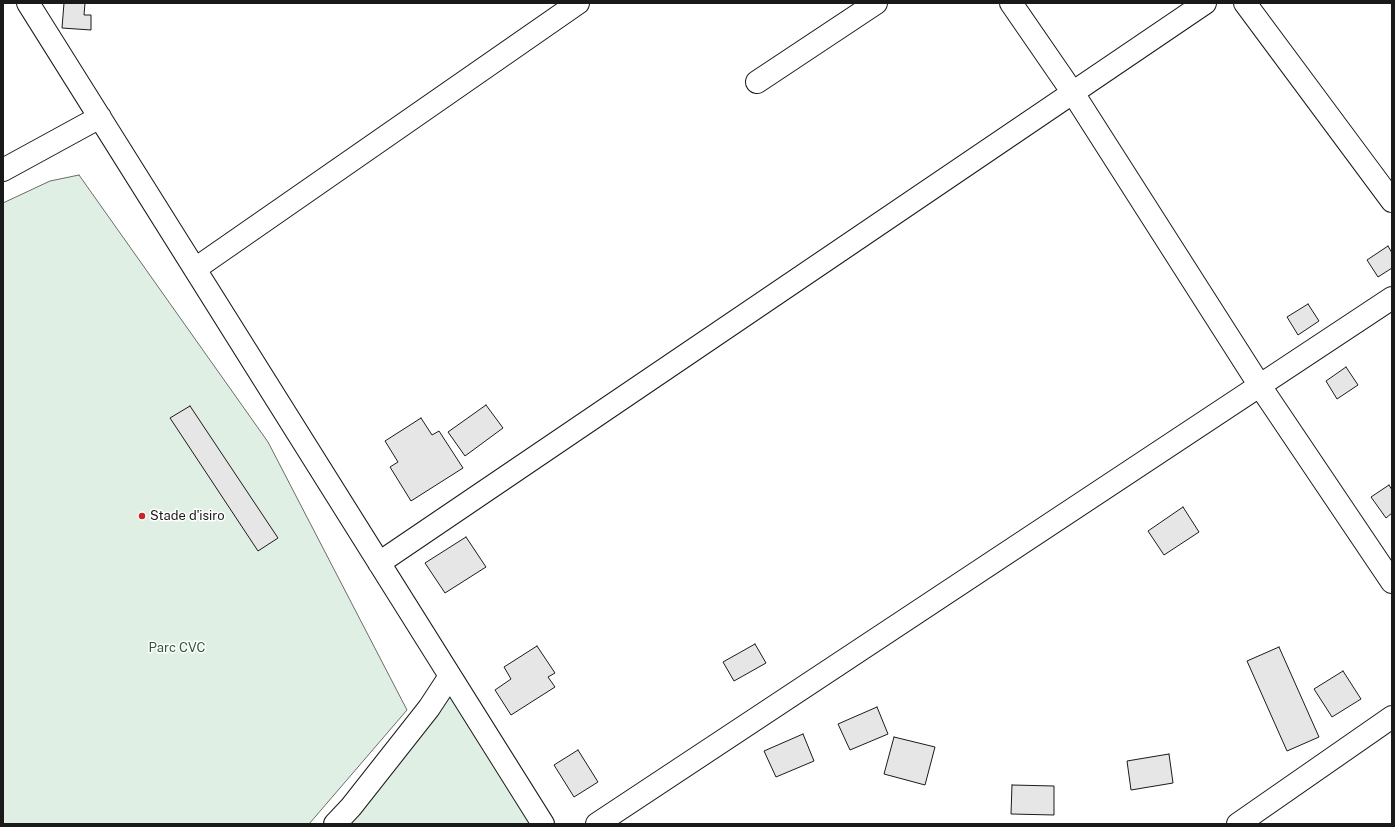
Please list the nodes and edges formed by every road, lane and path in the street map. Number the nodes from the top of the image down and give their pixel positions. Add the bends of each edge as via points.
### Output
1 (28, 3) edge
2 (578, 3) edge
3 (876, 3) edge
4 (1011, 3) edge
5 (1205, 3) edge
6 (1245, 3) edge
7 (757, 82) dead end
8 (1073, 93) junction
9 (100, 117) junction
10 (3, 170) edge
11 (1392, 201) edge
12 (195, 269) junction
13 (1392, 298) edge
14 (1260, 386) junction
15 (379, 563) junction
16 (1392, 582) edge
17 (450, 676) junction
18 (1392, 717) edge
19 (335, 824) edge
20 (543, 824) edge
21 (596, 824) edge
22 (1238, 824) edge

1 - 9 street
2 - 12 street
3 - 7 street
4 - 8 street
5 - 8 street
6 - 11 street
8 - 14 street
8 - 15 street
9 - 10 street
9 - 12 street
12 - 15 street
13 - 14 street
14 - 16 street
14 - 21 street
15 - 17 street
17 - 19 street via 352,807
17 - 20 street
18 - 22 street

